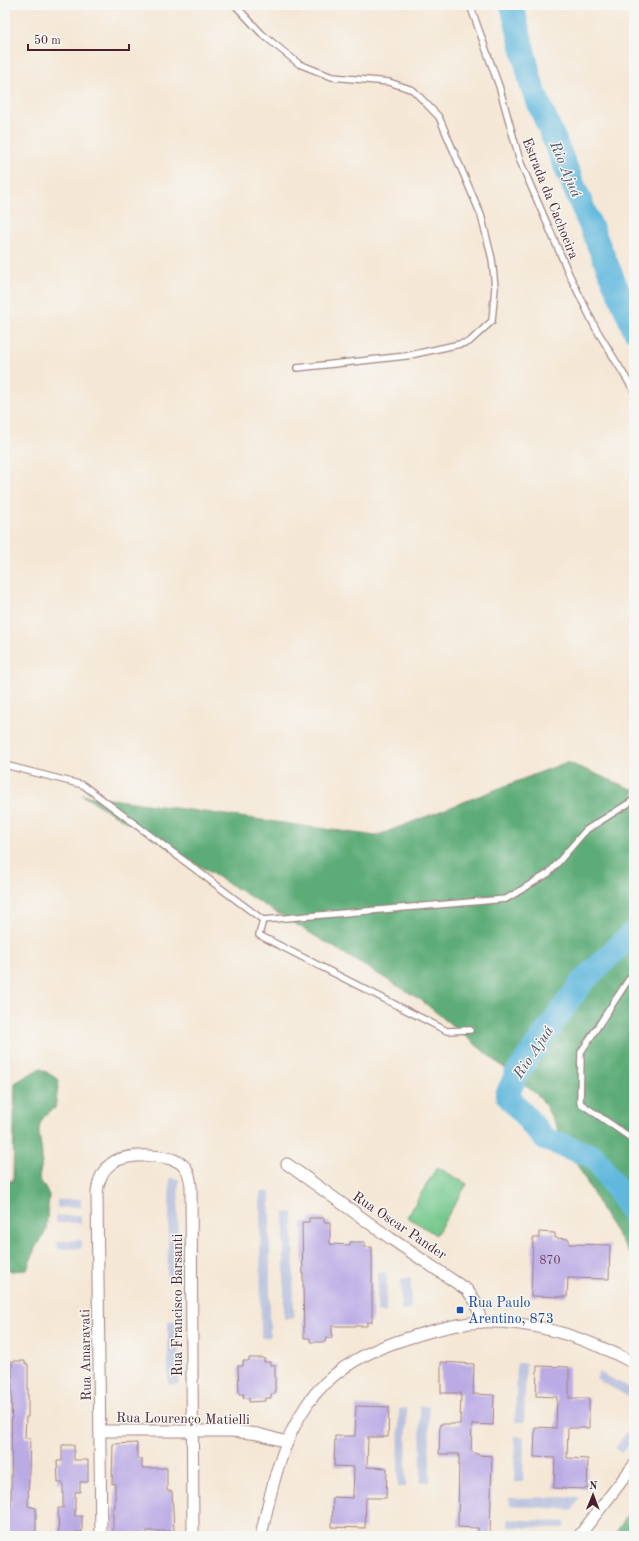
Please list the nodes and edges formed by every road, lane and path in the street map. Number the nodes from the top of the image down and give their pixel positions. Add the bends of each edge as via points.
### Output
1 (235, 5) edge
2 (470, 5) edge
3 (297, 368) dead end
4 (634, 391) edge
5 (5, 765) edge
6 (634, 800) edge
7 (262, 920) junction
8 (634, 976) edge
9 (470, 1030) dead end
10 (634, 1140) edge
11 (287, 1164) dead end
12 (103, 1174) joint
13 (481, 1322) junction
14 (634, 1364) edge
15 (193, 1430) junction
16 (101, 1432) junction
17 (286, 1442) junction
18 (634, 1464) edge
19 (101, 1536) edge
20 (194, 1536) edge
21 (260, 1536) edge
22 (579, 1536) edge

1 - 3 lane via 262,34 299,64 332,77 389,82 413,90 438,117 481,215 492,259 495,287 492,321 469,342 406,356
2 - 4 lane, Estrada da Cachoeira via 499,86 520,162 595,327
5 - 7 lane via 83,785
6 - 7 lane via 586,830 549,873 506,899
7 - 9 lane via 259,935 447,1031
8 - 10 lane via 629,979 581,1052 580,1103
11 - 13 street, Rua Oscar Pander via 467,1290 476,1302
12 - 15 street, Rua Francisco Barsanti via 111,1164 121,1158 138,1156 167,1158 183,1164 187,1170 191,1186
12 - 16 street, Rua Amaravati via 98,1184 96,1207
13 - 14 street via 537,1327 570,1336
13 - 17 street via 440,1328 416,1335 373,1350 353,1361 320,1388 308,1403
15 - 16 street, Rua Lourenço Matielli
15 - 17 street, Rua Lourenço Matielli via 245,1432
15 - 20 street, Rua Francisco Barsanti
16 - 19 street, Rua Amaravati
17 - 21 street
18 - 22 street

